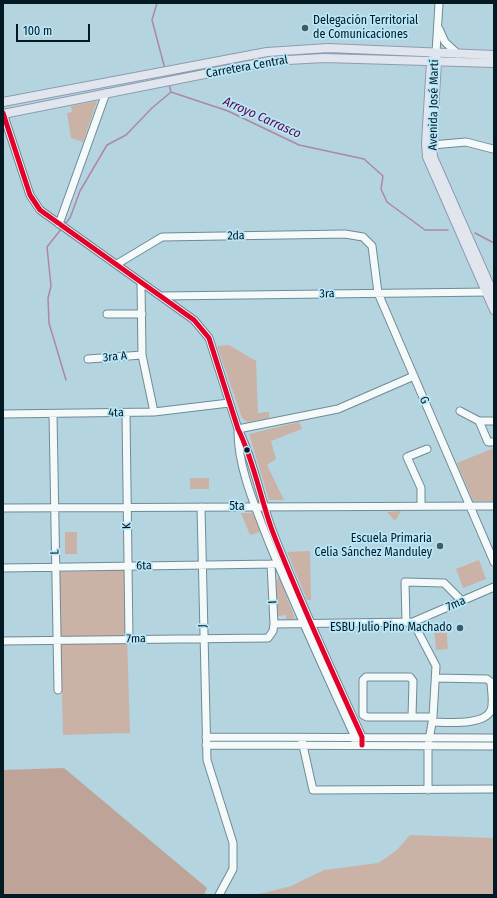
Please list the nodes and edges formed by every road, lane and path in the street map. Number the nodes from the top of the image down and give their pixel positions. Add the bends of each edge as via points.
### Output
1 (439, 3) edge
2 (438, 25) junction
3 (328, 48) junction
4 (436, 53) junction
5 (458, 54) junction
6 (494, 55) edge
7 (324, 58) junction
8 (434, 62) junction
9 (494, 63) edge
10 (106, 93) junction
11 (3, 102) edge
12 (3, 114) edge
13 (432, 145) junction
14 (493, 148) edge
15 (59, 224) junction
16 (363, 237) joint
17 (117, 264) junction
18 (141, 283) junction
19 (378, 293) junction
20 (490, 293) edge
21 (162, 296) junction
22 (494, 310) edge
23 (107, 314) dead end
24 (142, 314) junction
25 (142, 355) junction
26 (88, 359) dead end
27 (414, 376) junction
28 (229, 403) junction
29 (460, 411) dead end
30 (154, 412) junction
31 (126, 413) junction
32 (3, 414) edge
33 (53, 414) junction
34 (479, 420) junction
35 (494, 421) edge
36 (238, 430) junction
37 (494, 442) edge
38 (427, 449) dead end
39 (421, 506) junction
40 (470, 506) junction
41 (494, 506) edge
42 (201, 507) junction
43 (255, 507) junction
44 (263, 507) junction
45 (3, 508) edge
46 (55, 508) junction
47 (127, 508) junction
48 (494, 562) edge
49 (278, 564) junction
50 (202, 565) junction
51 (128, 566) junction
52 (56, 567) junction
53 (3, 568) edge
54 (494, 587) edge
55 (462, 601) junction
56 (410, 622) junction
57 (274, 624) junction
58 (307, 624) junction
59 (203, 638) junction
60 (268, 638) joint
61 (129, 639) junction
62 (57, 640) junction
63 (3, 641) edge
64 (436, 678) junction
65 (58, 690) dead end
66 (412, 717) junction
67 (433, 720) junction
68 (301, 737) junction
69 (358, 737) junction
70 (429, 738) junction
71 (494, 738) edge
72 (206, 741) junction
73 (302, 745) junction
74 (358, 745) junction
75 (428, 746) junction
76 (494, 746) edge
77 (494, 789) edge
78 (428, 790) junction
79 (219, 895) edge

1 - 2 street
2 - 4 street
2 - 5 street via 444,42
3 - 4 main road, Carretera Central
3 - 7 main road
3 - 11 main road, Carretera Central via 267,52
4 - 5 main road, Carretera Central
4 - 8 main road, Avenida José Martí
5 - 6 main road, Carretera Central
7 - 8 main road, Carretera Central
7 - 10 main road, Carretera Central via 270,61
8 - 9 main road, Carretera Central
8 - 13 main road, Avenida José Martí
8 - 20 main road, Avenida José Martí via 426,143 427,157
10 - 12 main road, Carretera Central
10 - 15 street
12 - 15 street via 32,199 40,210
13 - 14 street via 466,142
13 - 20 main road, Avenida José Martí via 433,156
15 - 17 street
16 - 17 street, 2da via 345,234 162,237
16 - 19 street, G via 372,246
17 - 18 street
18 - 21 street
18 - 24 street
19 - 20 street, 3ra
19 - 21 street, 3ra
19 - 27 street, G
20 - 22 main road, Avenida José Martí
21 - 28 street via 194,320 209,338
23 - 24 street
24 - 25 street
25 - 26 street, 3ra A
25 - 30 street
27 - 36 street via 338,409
27 - 40 street, G
28 - 30 street, 4ta
28 - 36 street
29 - 34 street
30 - 31 street, 4ta
31 - 33 street, 4ta
31 - 47 street, K
32 - 33 street, 4ta
33 - 46 street, L
34 - 35 street
34 - 37 street via 488,442
36 - 43 street via 238,445
36 - 44 street
38 - 39 street via 407,457 421,488
39 - 40 street, 5ta
39 - 44 street, 5ta
40 - 41 street, 5ta
40 - 48 street, G
42 - 43 street, 5ta
42 - 47 street, 5ta
42 - 50 street, J
43 - 44 street, 5ta
43 - 49 street
44 - 49 street
45 - 46 street, 5ta
46 - 47 street, 5ta
46 - 52 street, L
47 - 51 street, K
49 - 50 street, 6ta
49 - 57 street, I
49 - 58 street
50 - 51 street, 6ta
50 - 59 street, J
51 - 52 street, 6ta
51 - 61 street, K
52 - 53 street, 6ta
52 - 62 street, L
54 - 55 street, 7ma
55 - 56 street, 7ma
55 - 56 street via 444,583 405,582
56 - 58 street, 7ma
56 - 64 street via 436,666
57 - 58 street, 7ma
57 - 60 street, I via 274,631
58 - 69 street
59 - 60 street, 7ma
59 - 61 street, 7ma
59 - 72 street, J
61 - 62 street, 7ma
62 - 63 street, 7ma
62 - 65 street, L
64 - 67 street
64 - 67 street via 487,679 491,682 492,710 487,716 470,722
66 - 66 street via 413,681 410,677 366,677 363,680 363,715
66 - 67 street
67 - 70 street
68 - 69 street
68 - 72 street
68 - 73 street
69 - 70 street
69 - 74 street
70 - 71 street
70 - 75 street
72 - 73 street
72 - 79 street, J via 207,760 233,843 233,869
73 - 74 street
73 - 78 street via 313,790
74 - 75 street
75 - 76 street
75 - 78 street
77 - 78 street

